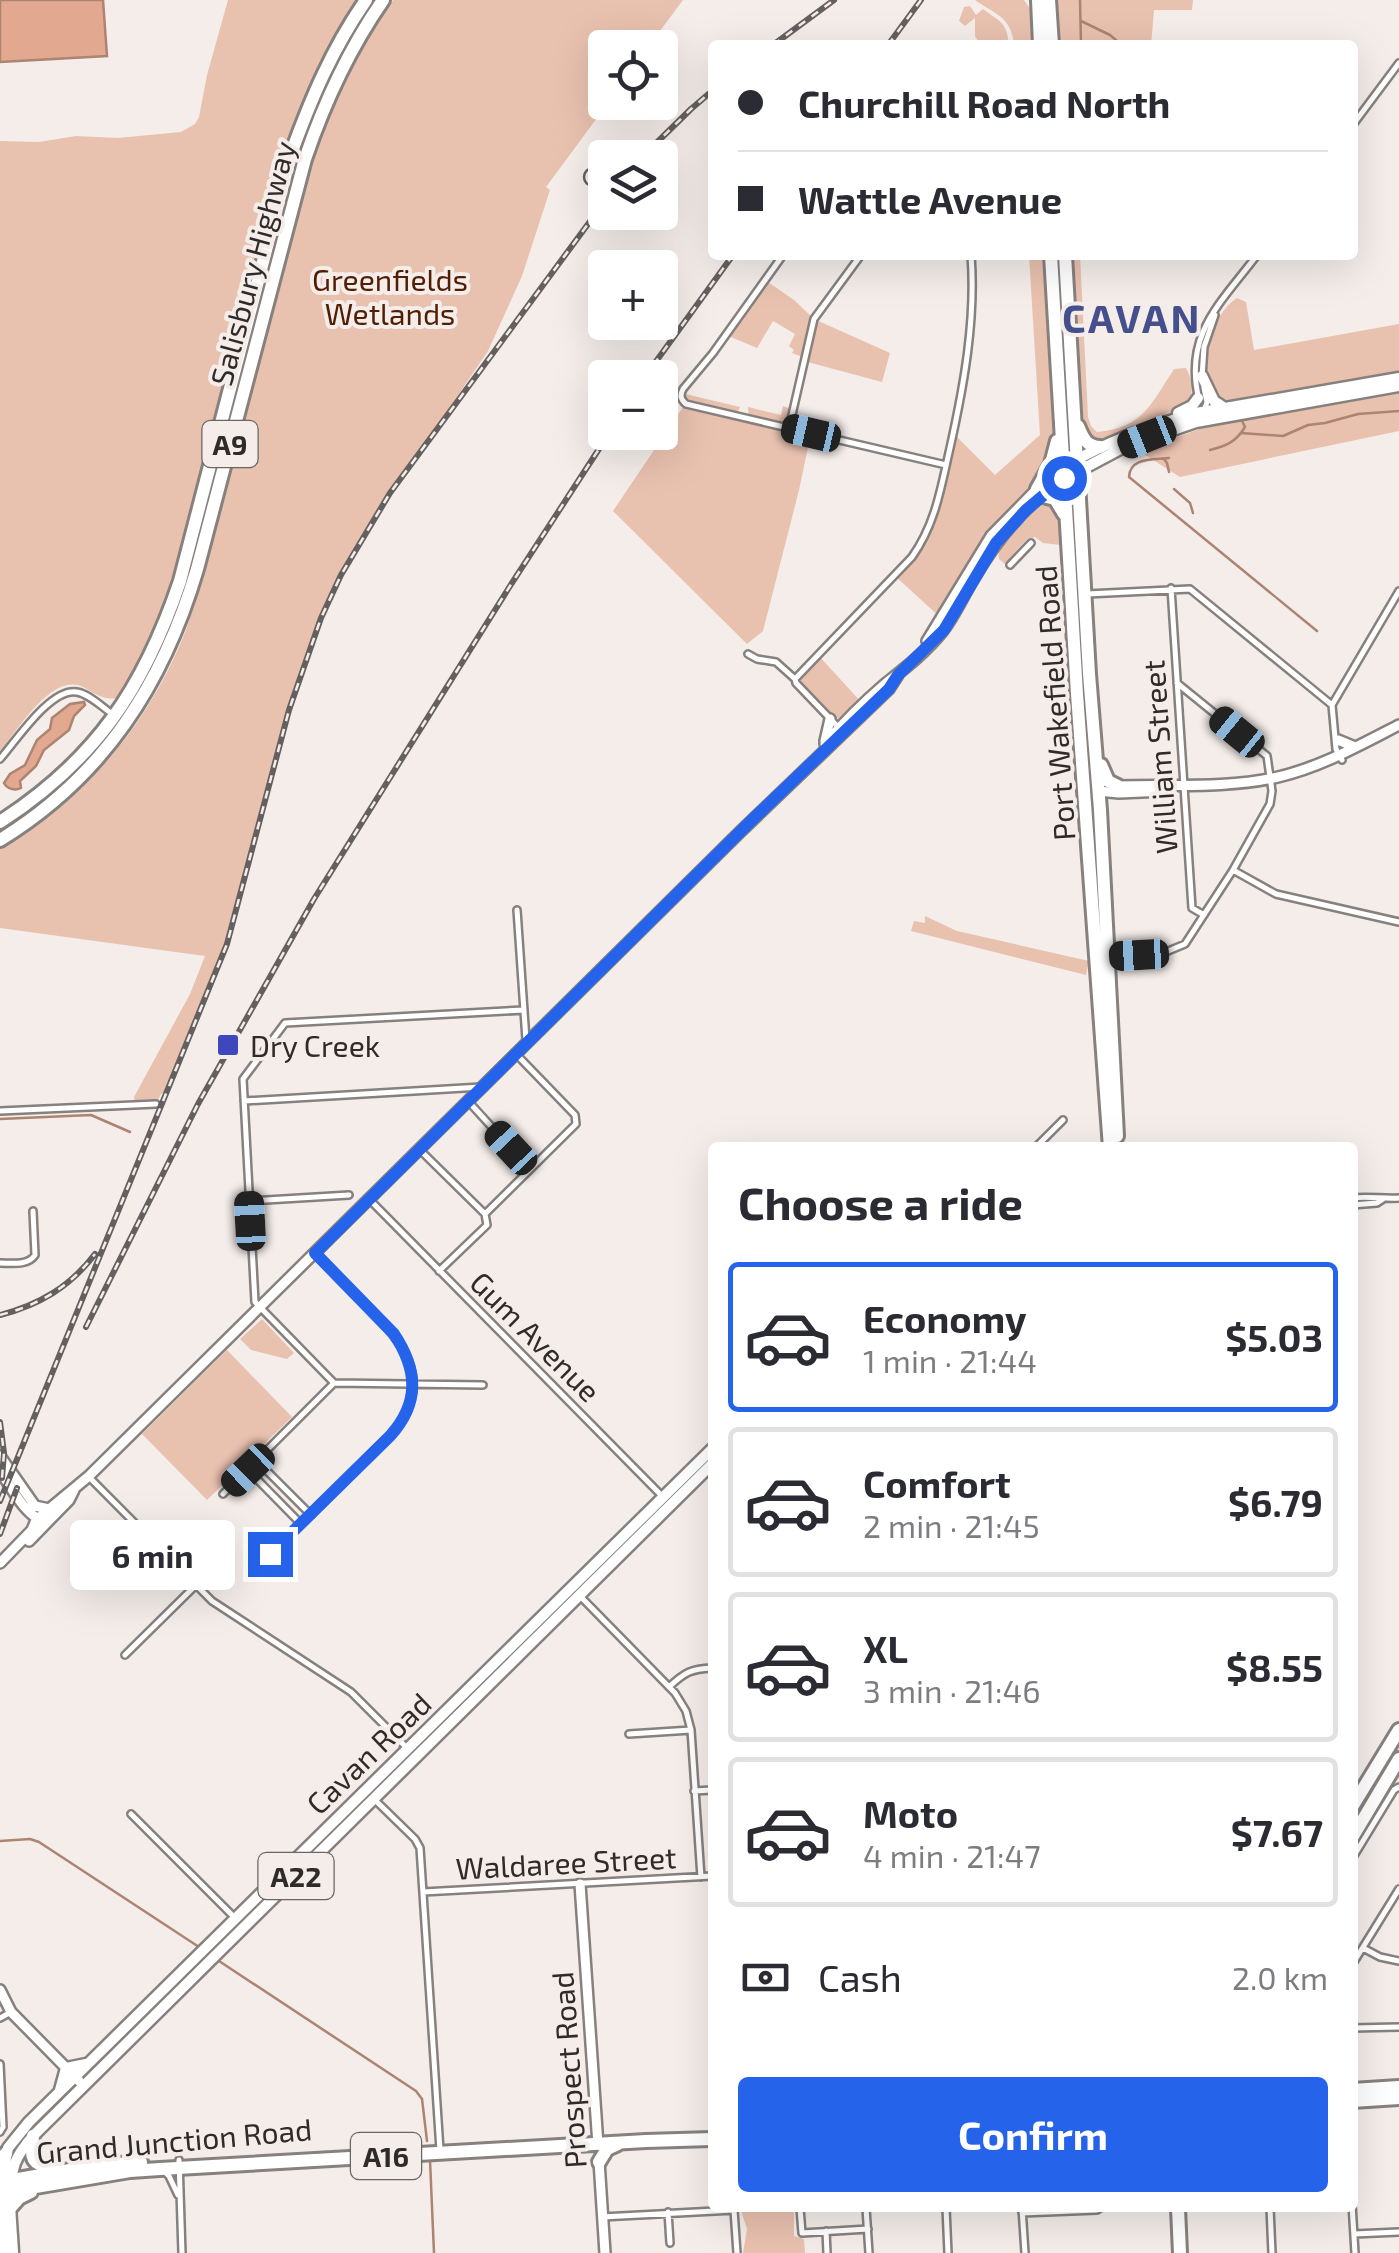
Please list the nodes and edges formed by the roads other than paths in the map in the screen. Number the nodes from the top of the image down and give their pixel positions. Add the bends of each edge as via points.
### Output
1 (366, 0) edge
2 (384, 0) edge
3 (1038, 0) edge
4 (1050, 0) edge
5 (1040, 40) edge
6 (1052, 40) edge
7 (1398, 63) edge
8 (1358, 118) edge
9 (780, 260) edge
10 (856, 260) edge
11 (971, 260) edge
12 (1051, 260) edge
13 (1064, 260) edge
14 (1254, 260) edge
15 (1218, 308) junction
16 (1202, 376) junction
17 (1399, 378) edge
18 (1399, 386) edge
19 (1059, 397) junction
20 (1198, 398) junction
21 (1223, 408) junction
22 (1204, 411) junction
23 (1257, 411) junction
24 (1074, 414) junction
25 (1179, 426) junction
26 (789, 428) junction
27 (1137, 433) junction
28 (1100, 447) junction
29 (947, 465) junction
30 (1070, 470) junction
31 (1040, 492) junction
32 (1067, 521) junction
33 (1031, 542) dead end
34 (1010, 564) dead end
35 (1171, 588) junction
36 (1399, 591) edge
37 (1084, 594) junction
38 (1072, 611) junction
39 (1088, 652) junction
40 (748, 654) dead end
41 (1075, 669) junction
42 (785, 670) junction
43 (777, 677) dead end
44 (795, 678) junction
45 (1177, 683) junction
46 (1332, 704) junction
47 (830, 719) junction
48 (121, 720) junction
49 (1399, 728) edge
50 (1093, 729) junction
51 (841, 731) junction
52 (1337, 737) junction
53 (825, 743) junction
54 (1355, 748) junction
55 (1082, 752) junction
56 (1343, 757) junction
57 (0, 759) edge
58 (811, 762) junction
59 (1270, 781) junction
60 (1183, 787) junction
61 (1118, 790) junction
62 (1098, 791) junction
63 (1100, 810) junction
64 (0, 822) edge
65 (0, 840) edge
66 (1233, 870) junction
67 (1091, 874) junction
68 (517, 910) dead end
69 (1204, 915) junction
70 (1399, 922) edge
71 (1106, 957) junction
72 (524, 1010) junction
73 (1112, 1036) junction
74 (526, 1043) junction
75 (516, 1054) junction
76 (1103, 1061) junction
77 (482, 1087) junction
78 (244, 1100) junction
79 (468, 1101) junction
80 (156, 1104) dead end
81 (0, 1112) edge
82 (1063, 1120) dead end
83 (1041, 1142) edge
84 (1111, 1142) edge
85 (1111, 1142) edge
86 (420, 1149) junction
87 (531, 1169) junction
88 (349, 1195) dead end
89 (1399, 1198) edge
90 (369, 1200) junction
91 (248, 1201) junction
92 (1358, 1201) edge
93 (32, 1211) dead end
94 (484, 1214) junction
95 (315, 1253) junction
96 (0, 1263) edge
97 (439, 1270) junction
98 (259, 1307) junction
99 (334, 1384) junction
100 (413, 1384) junction
101 (483, 1385) dead end
102 (708, 1453) edge
103 (0, 1456) edge
104 (257, 1461) junction
105 (708, 1467) edge
106 (248, 1470) junction
107 (0, 1471) edge
108 (88, 1476) junction
109 (223, 1494) dead end
110 (667, 1501) junction
111 (49, 1514) junction
112 (311, 1515) junction
113 (32, 1516) junction
114 (301, 1524) junction
115 (270, 1554) dead end
116 (0, 1563) edge
117 (0, 1572) edge
118 (196, 1585) junction
119 (576, 1591) junction
120 (125, 1654) dead end
121 (708, 1668) edge
122 (670, 1687) junction
123 (692, 1730) junction
124 (1399, 1730) edge
125 (629, 1734) dead end
126 (412, 1753) junction
127 (1399, 1760) edge
128 (1399, 1787) edge
129 (708, 1790) edge
130 (694, 1791) junction
131 (370, 1795) junction
132 (1358, 1797) edge
133 (131, 1814) dead end
134 (1358, 1828) edge
135 (1358, 1849) edge
136 (708, 1876) edge
137 (701, 1877) junction
138 (580, 1884) junction
139 (1399, 1889) edge
140 (422, 1892) junction
141 (236, 1919) junction
142 (1363, 1948) junction
143 (209, 1954) junction
144 (1358, 1956) edge
145 (1399, 1961) edge
146 (0, 1990) edge
147 (11, 2012) junction
148 (0, 2018) edge
149 (1399, 2027) edge
150 (1358, 2028) edge
151 (0, 2064) edge
152 (71, 2073) junction
153 (85, 2087) junction
154 (1399, 2087) edge
155 (1358, 2090) edge
156 (1399, 2098) edge
157 (1358, 2101) edge
158 (708, 2131) edge
159 (0, 2132) edge
160 (33, 2136) junction
161 (598, 2140) junction
162 (708, 2140) edge
163 (620, 2143) junction
164 (440, 2149) junction
165 (3, 2158) edge
166 (599, 2162) junction
167 (180, 2164) junction
168 (87, 2167) junction
169 (160, 2169) junction
170 (67, 2181) junction
171 (4, 2187) edge
172 (179, 2198) junction
173 (708, 2210) edge
174 (668, 2212) junction
175 (734, 2212) edge
176 (800, 2212) edge
177 (866, 2212) edge
178 (946, 2212) edge
179 (1022, 2212) edge
180 (1178, 2212) edge
181 (1186, 2212) edge
182 (1270, 2212) edge
183 (1353, 2212) edge
184 (5, 2214) edge
185 (602, 2217) junction
186 (868, 2229) junction
187 (826, 2231) junction
188 (1399, 2232) edge
189 (1354, 2234) junction
190 (670, 2243) dead end
191 (5, 2253) edge
192 (13, 2253) edge
193 (182, 2253) edge
194 (604, 2253) edge
195 (737, 2253) edge
196 (827, 2253) edge
197 (869, 2253) edge
198 (948, 2253) edge
199 (1025, 2253) edge
200 (1180, 2253) edge
201 (1188, 2253) edge
202 (1272, 2253) edge
203 (1355, 2253) edge

1 - 48 highway, Salisbury Highway / A9 via 314,92 291,154 180,581
2 - 48 highway, Salisbury Highway / A9 via 317,124 188,598 161,666
3 - 5 highway
4 - 6 highway
7 - 8 street
9 - 26 street via 680,394 686,404
10 - 26 street via 814,319
11 - 29 street via 963,391
12 - 19 highway, Port Wakefield Road
13 - 24 highway, Port Wakefield Road
14 - 15 street
15 - 16 street
15 - 20 street via 1196,351
16 - 21 main road
16 - 22 street
17 - 21 main road
18 - 23 main road
19 - 30 highway, Port Wakefield Road
19 - 31 highway via 1056,450
20 - 22 street
20 - 27 main road
21 - 22 main road
22 - 23 main road
22 - 25 main road
22 - 27 main road
23 - 25 main road
24 - 28 highway via 1086,442
24 - 30 highway, Port Wakefield Road
25 - 30 main road
26 - 29 street
27 - 28 main road
28 - 30 main road
29 - 44 street via 926,536 912,557
30 - 31 street
30 - 32 highway, Port Wakefield Road
30 - 37 highway, Port Wakefield Road
31 - 32 highway via 1055,499
31 - 51 street via 985,552 918,656
32 - 38 highway, Port Wakefield Road
33 - 34 street
35 - 37 street
35 - 45 street, William Street
35 - 46 street via 1190,589
36 - 46 street
37 - 38 highway
37 - 39 highway, Port Wakefield Road
38 - 41 highway, Port Wakefield Road
39 - 41 highway via 1084,668
39 - 50 highway, Port Wakefield Road
40 - 42 street
41 - 55 highway, Port Wakefield Road
42 - 43 street
42 - 44 street
44 - 47 street
45 - 59 street via 1266,756
45 - 60 street, William Street
46 - 52 street
47 - 51 street
47 - 53 street
48 - 57 street via 82,693 61,693
48 - 64 highway, Salisbury Highway / A9
48 - 65 highway, Salisbury Highway / A9 via 103,752 71,784
49 - 54 street
49 - 56 street
50 - 61 highway via 1104,773
50 - 62 highway, Port Wakefield Road
51 - 53 street
51 - 58 street
52 - 54 street
52 - 56 street
53 - 58 street
54 - 56 street
55 - 62 highway
55 - 67 highway, Port Wakefield Road
56 - 59 street via 1303,776
58 - 74 street
59 - 60 street
59 - 66 street via 1270,804
60 - 61 street
60 - 69 street, William Street via 1192,908
61 - 62 street
61 - 63 highway
62 - 63 highway, Port Wakefield Road
62 - 67 highway via 1092,802
63 - 71 highway, Port Wakefield Road
66 - 69 street
66 - 70 street via 1276,894
67 - 76 highway, Port Wakefield Road
68 - 72 street
69 - 71 street via 1185,944 1161,954
71 - 73 highway, Port Wakefield Road
72 - 74 street
72 - 78 street via 285,1022 244,1077
73 - 76 highway
73 - 85 highway, Port Wakefield Road
74 - 75 street
75 - 77 street
75 - 87 street via 576,1120
76 - 84 highway, Port Wakefield Road
77 - 78 street
77 - 79 street
78 - 91 street
79 - 86 street
79 - 87 street
80 - 81 street
82 - 83 street
86 - 90 street
86 - 94 street
87 - 94 street
88 - 91 street
89 - 92 street
90 - 95 street
90 - 97 street, Gum Avenue
91 - 98 street
93 - 96 street via 35,1256
94 - 97 street via 487,1225
95 - 98 street
95 - 100 street via 394,1334
97 - 110 street, Gum Avenue
98 - 99 street
98 - 108 street
99 - 100 street
99 - 104 street
100 - 101 street
100 - 112 street via 400,1426
102 - 110 main road, Cavan Road / A22
103 - 111 street via 35,1506
104 - 106 street
104 - 112 street
105 - 110 main road, Cavan Road / A22
106 - 109 street
106 - 114 street
107 - 113 street
108 - 111 street
108 - 118 street
110 - 119 main road, Cavan Road / A22
111 - 113 street
111 - 117 street
112 - 114 street
113 - 116 street via 27,1535
114 - 115 street
118 - 120 street
118 - 126 street via 351,1692
119 - 122 street
119 - 126 main road, Cavan Road / A22
121 - 122 street via 685,1672
122 - 123 street
123 - 125 street
123 - 130 street
124 - 132 highway
126 - 131 main road, Cavan Road / A22
127 - 134 highway
128 - 135 street
129 - 130 street
130 - 137 street
131 - 140 street via 418,1844
131 - 141 main road, Cavan Road / A22
131 - 143 main road, Cavan Road / A22
133 - 141 street
136 - 137 street, Waldaree Street
137 - 138 street, Waldaree Street
138 - 140 street, Waldaree Street
138 - 161 street, Prospect Road
139 - 142 street
140 - 164 street
141 - 143 main road, Cavan Road / A22
142 - 144 street
142 - 145 street
143 - 152 main road, Cavan Road / A22
143 - 153 main road, Cavan Road / A22
146 - 147 street
147 - 148 street
147 - 152 street
149 - 150 street
151 - 159 street
152 - 153 street
152 - 165 main road, A22
153 - 160 main road, Cavan Road / A22
154 - 155 highway
156 - 157 highway
158 - 161 highway, Grand Junction Road / A16
160 - 168 highway via 31,2155 42,2166
160 - 171 main road, Cavan Road / A22
161 - 163 highway, Grand Junction Road / A16
161 - 164 highway, Grand Junction Road / A16
161 - 166 street, Prospect Road
162 - 163 highway, Grand Junction Road / A16
163 - 166 highway
164 - 167 highway, Grand Junction Road / A16
165 - 171 main road, A22
166 - 185 street, Prospect Road
167 - 168 highway, Grand Junction Road / A16
167 - 169 highway, Grand Junction Road / A16
167 - 172 street
168 - 171 highway, Grand Junction Road / A16
169 - 170 highway, Grand Junction Road / A16
169 - 172 street
170 - 171 highway, Grand Junction Road / A16
170 - 184 highway via 24,2195
171 - 184 main road, A22
171 - 184 main road, A22
172 - 193 street
173 - 174 street
174 - 185 street
174 - 190 street
175 - 195 street
176 - 187 street via 802,2232
177 - 186 street
178 - 198 street
179 - 199 street
180 - 200 highway
181 - 201 highway
182 - 202 street
183 - 189 street
184 - 191 main road, A22
184 - 192 main road, A22
185 - 194 street, Prospect Road
186 - 187 street
186 - 197 street
187 - 196 street
188 - 189 street
189 - 203 street

